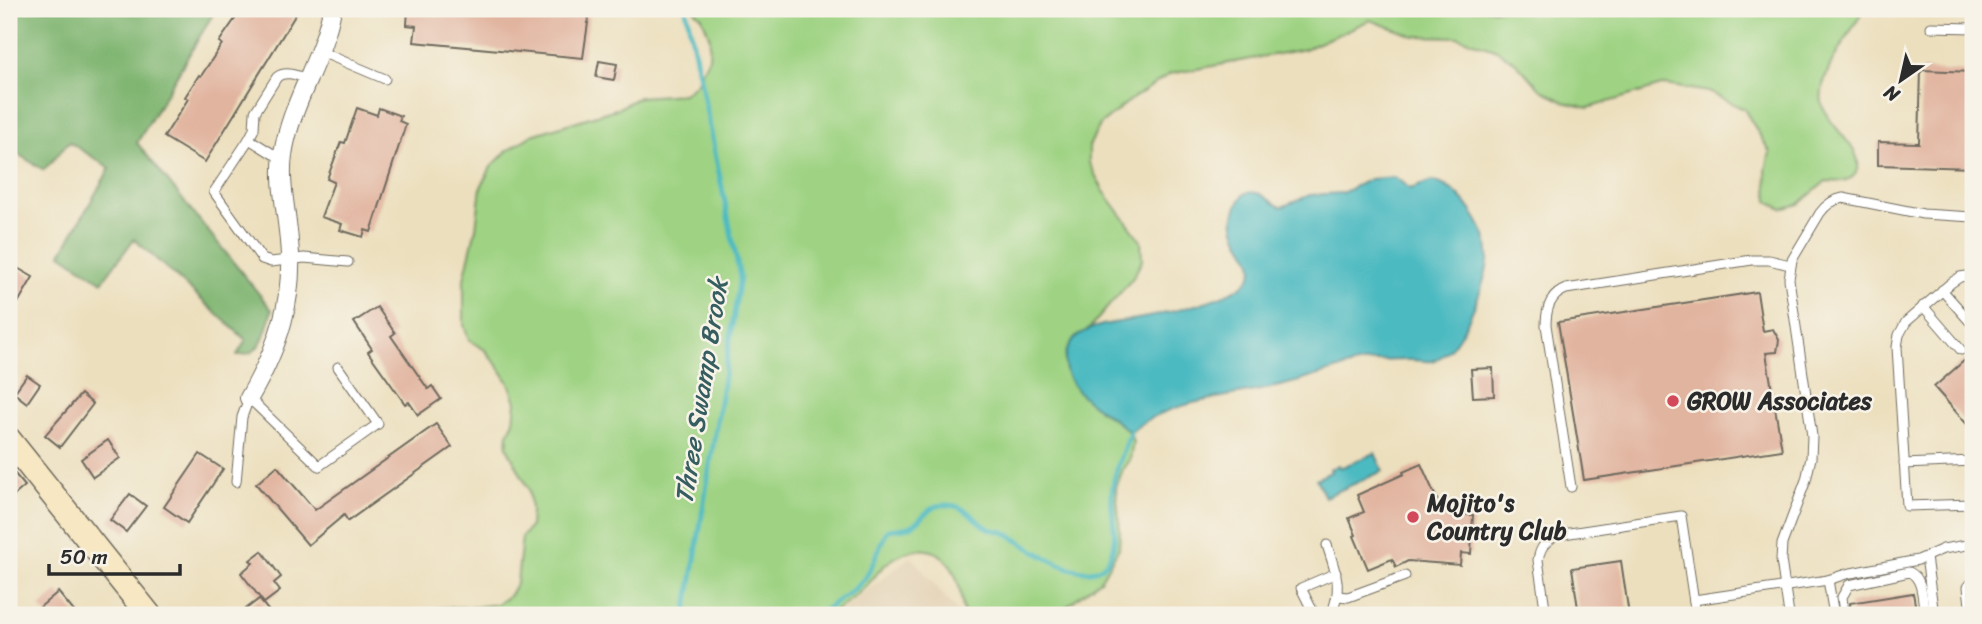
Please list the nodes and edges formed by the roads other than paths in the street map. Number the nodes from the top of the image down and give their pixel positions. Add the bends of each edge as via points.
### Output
1 (331, 9) edge
2 (1931, 27) dead end
3 (1973, 28) edge
4 (319, 51) junction
5 (308, 79) junction
6 (385, 79) dead end
7 (249, 139) junction
8 (282, 156) junction
9 (1973, 217) edge
10 (290, 259) junction
11 (348, 262) dead end
12 (1790, 265) junction
13 (1973, 275) edge
14 (1942, 290) junction
15 (1923, 306) junction
16 (1973, 325) edge
17 (1961, 350) dead end
18 (338, 367) dead end
19 (249, 398) junction
20 (9, 440) edge
21 (1973, 461) edge
22 (1904, 464) junction
23 (236, 482) dead end
24 (1571, 487) dead end
25 (1973, 504) edge
26 (1973, 544) edge
27 (1327, 545) dead end
28 (1926, 561) junction
29 (1336, 573) junction
30 (1405, 576) dead end
31 (1828, 580) junction
32 (1919, 581) junction
33 (1973, 581) edge
34 (1785, 587) junction
35 (1338, 597) junction
36 (1694, 600) junction
37 (149, 615) edge
38 (1318, 615) edge
39 (1331, 615) edge
40 (1546, 615) edge
41 (1696, 615) edge
42 (1789, 615) edge
43 (1834, 615) edge
44 (1844, 615) edge
45 (1925, 615) edge
46 (1934, 615) edge
47 (1970, 615) edge

1 - 4 street
2 - 3 lane
4 - 5 street
4 - 6 lane
5 - 7 lane via 289,74 277,77 256,112
5 - 8 street
7 - 8 lane
7 - 10 lane via 214,192 258,256 271,262
8 - 10 street
9 - 12 lane via 1937,216 1836,199 1820,213
10 - 11 lane
10 - 19 street via 282,328
12 - 24 lane via 1752,260 1557,293 1547,309 1546,325
12 - 34 lane via 1812,447 1806,480 1782,544
13 - 14 lane via 1960,277
14 - 15 lane
14 - 16 lane
15 - 17 lane
15 - 22 lane via 1906,321 1898,341
18 - 19 lane via 378,424 319,466
19 - 23 lane via 242,418
20 - 37 main road
21 - 22 lane
22 - 25 lane via 1907,506
26 - 28 lane via 1943,549
27 - 29 lane
28 - 31 lane
28 - 32 lane
28 - 46 lane
29 - 35 lane
29 - 38 lane via 1301,588
30 - 35 lane via 1353,596
31 - 34 lane
31 - 43 lane
32 - 44 lane via 1909,572 1854,582 1844,590
32 - 45 lane
33 - 47 lane via 1968,587
34 - 36 lane
34 - 42 lane
35 - 39 lane
36 - 40 lane via 1681,516 1549,539 1538,561
36 - 41 lane

